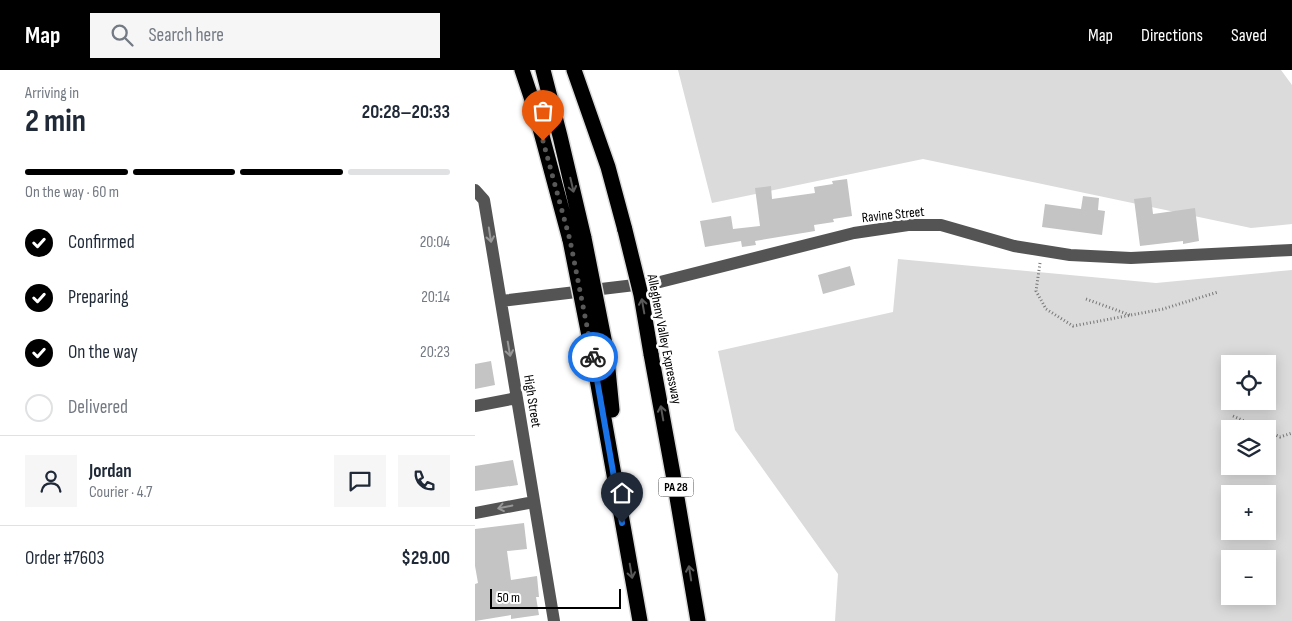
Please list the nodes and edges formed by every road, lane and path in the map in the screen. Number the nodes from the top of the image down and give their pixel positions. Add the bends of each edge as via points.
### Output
1 (522, 70) edge
2 (543, 70) edge
3 (575, 70) edge
4 (585, 70) edge
5 (608, 167) junction
6 (475, 190) edge
7 (577, 239) junction
8 (1042, 250) junction
9 (1292, 250) edge
10 (1217, 292) dead end
11 (1087, 299) dead end
12 (501, 301) junction
13 (1131, 315) junction
14 (517, 398) junction
15 (475, 406) edge
16 (1233, 416) dead end
17 (1242, 420) edge
18 (1292, 433) edge
19 (1276, 435) edge
20 (534, 502) junction
21 (475, 513) edge
22 (553, 621) edge
23 (640, 621) edge
24 (698, 621) edge

1 - 7 highway
2 -> 7 highway via 560,136
3 - 5 highway, Allegheny Valley Expressway / PA 28
4 - 5 highway
24 -> 5 highway, Allegheny Valley Expressway / PA 28, bridge via 641,295
6 -> 12 street, High Street via 484,200
7 -> 23 highway, bridge via 599,350 622,523
8 - 9 street, Ravine Street via 1131,258
8 - 12 street, Ravine Street via 1014,246 941,225 908,224 854,234 660,282
8 - 13 path via 1036,291 1046,309 1073,326
10 - 13 path via 1163,310
11 - 13 path
12 -> 14 street, High Street
14 - 15 street
14 - 20 street, High Street
16 - 17 path
18 - 19 path
20 -> 21 street
20 - 22 street, High Street

